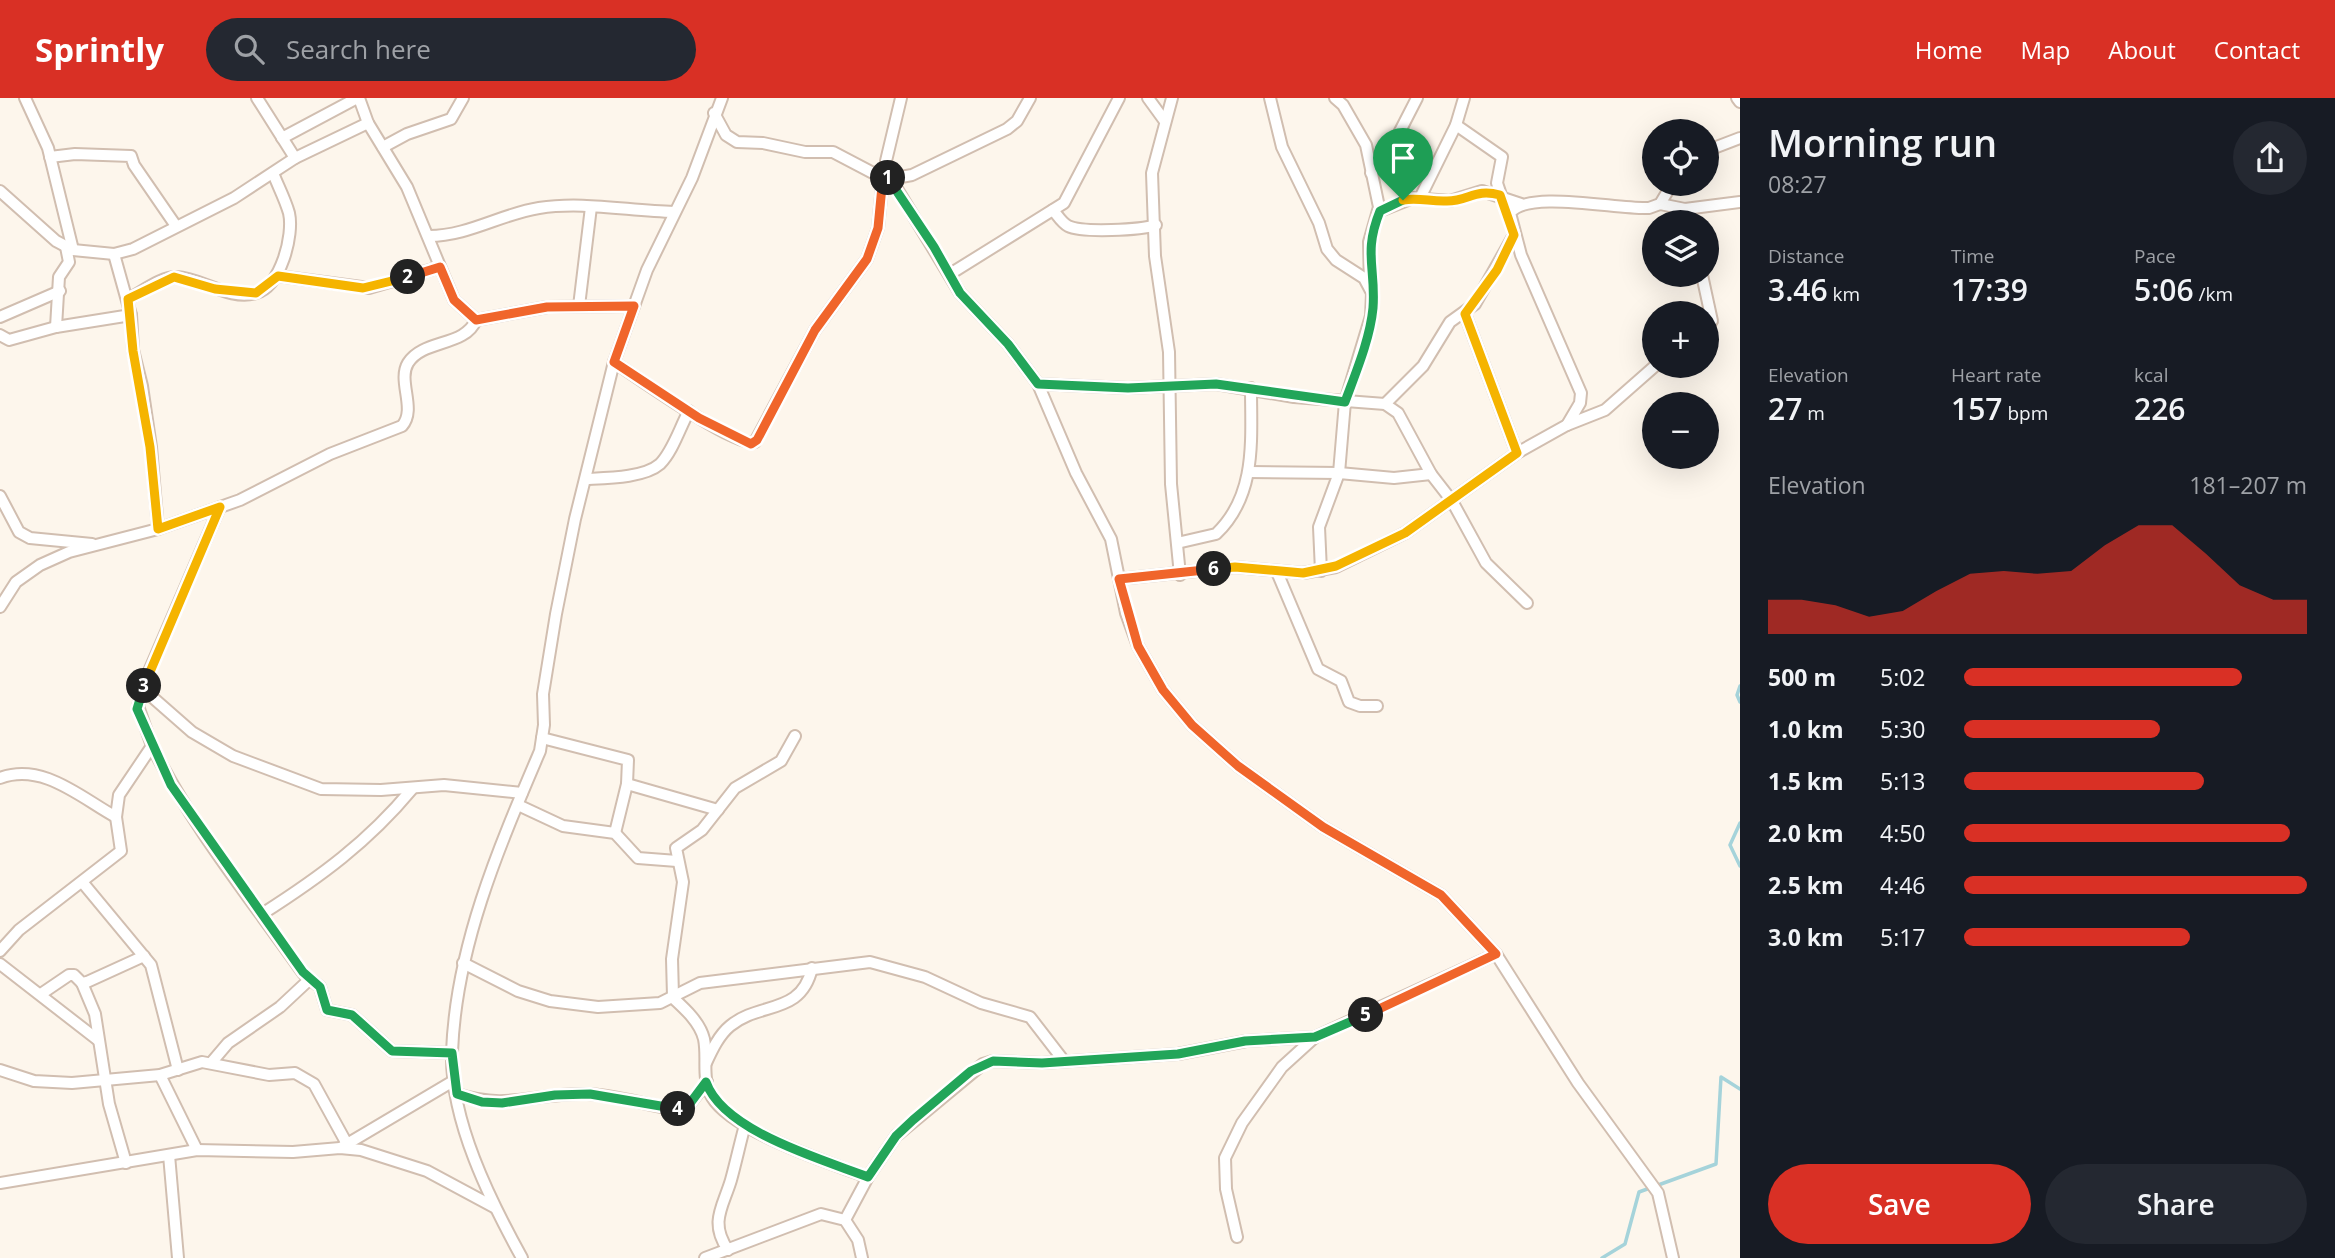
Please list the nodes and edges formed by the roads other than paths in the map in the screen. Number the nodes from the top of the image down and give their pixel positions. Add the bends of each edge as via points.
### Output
1 (25, 98) edge
2 (257, 98) edge
3 (358, 98) edge
4 (463, 98) edge
5 (722, 98) edge
6 (901, 98) edge
7 (1030, 98) edge
8 (1119, 98) edge
9 (1148, 98) edge
10 (1172, 98) edge
11 (1270, 98) edge
12 (1335, 98) edge
13 (1417, 98) edge
14 (1464, 98) edge
15 (1737, 98) edge
16 (1740, 102) edge
17 (714, 113) junction
18 (1164, 120) junction
19 (368, 123) junction
20 (1456, 125) junction
21 (282, 138) junction
22 (1740, 138) edge
23 (1719, 146) edge
24 (383, 147) junction
25 (50, 157) junction
26 (295, 158) junction
27 (273, 173) junction
28 (1371, 173) junction
29 (886, 178) junction
30 (4, 194) edge
31 (1500, 195) junction
32 (1665, 196) edge
33 (1420, 198) junction
34 (1740, 202) edge
35 (1521, 204) junction
36 (1660, 204) junction
37 (0, 207) edge
38 (591, 207) junction
39 (1694, 208) joint
40 (1053, 210) junction
41 (1380, 211) junction
42 (674, 212) junction
43 (1509, 216) junction
44 (1156, 225) junction
45 (176, 226) junction
46 (1514, 235) junction
47 (429, 236) junction
48 (70, 249) junction
49 (114, 254) junction
50 (440, 267) junction
51 (950, 274) junction
52 (278, 276) junction
53 (1370, 287) junction
54 (60, 291) junction
55 (128, 299) junction
56 (579, 306) junction
57 (634, 306) junction
58 (1465, 314) junction
59 (131, 315) junction
60 (0, 317) edge
61 (476, 320) junction
62 (56, 327) junction
63 (0, 335) edge
64 (614, 362) junction
65 (1642, 378) edge
66 (1038, 384) junction
67 (1169, 385) junction
68 (1251, 388) junction
69 (1345, 402) junction
70 (1385, 404) junction
71 (689, 411) junction
72 (1567, 425) junction
73 (1517, 453) junction
74 (1249, 472) junction
75 (1339, 472) junction
76 (1431, 474) junction
77 (586, 480) junction
78 (0, 496) edge
79 (1452, 501) junction
80 (220, 507) junction
81 (158, 529) junction
82 (1177, 543) junction
83 (99, 545) junction
84 (1321, 571) junction
85 (1277, 572) junction
86 (1180, 575) junction
87 (1119, 579) junction
88 (1527, 603) dead end
89 (0, 607) edge
90 (143, 689) junction
91 (1377, 706) dead end
92 (794, 736) dead end
93 (542, 738) junction
94 (152, 746) junction
95 (0, 778) edge
96 (627, 784) junction
97 (412, 789) junction
98 (522, 793) junction
99 (518, 805) junction
100 (718, 810) junction
101 (116, 817) junction
102 (615, 833) junction
103 (677, 860) junction
104 (83, 883) junction
105 (262, 914) junction
106 (0, 951) edge
107 (1496, 954) junction
108 (144, 956) junction
109 (463, 963) junction
110 (0, 964) edge
111 (812, 968) junction
112 (310, 979) junction
113 (82, 983) junction
114 (41, 994) junction
115 (672, 997) junction
116 (1315, 1037) junction
117 (98, 1040) junction
118 (452, 1053) junction
119 (1064, 1061) junction
120 (211, 1063) junction
121 (704, 1066) junction
122 (0, 1070) edge
123 (178, 1070) junction
124 (160, 1075) junction
125 (455, 1080) junction
126 (706, 1082) junction
127 (105, 1083) junction
128 (457, 1094) junction
129 (745, 1125) junction
130 (344, 1146) junction
131 (197, 1150) junction
132 (169, 1155) junction
133 (126, 1163) junction
134 (868, 1177) junction
135 (0, 1183) edge
136 (494, 1207) junction
137 (845, 1220) junction
138 (1237, 1237) dead end
139 (733, 1248) junction
140 (178, 1258) edge
141 (522, 1258) edge
142 (705, 1258) edge
143 (740, 1258) edge
144 (862, 1258) edge
145 (1673, 1258) edge

1 - 25 street
2 - 21 street
3 - 19 street
3 - 21 street
4 - 24 street via 451,119
5 - 17 street
6 - 29 street
7 - 29 street via 1007,129 912,175
8 - 40 street via 1070,194
9 - 18 street
10 - 18 street
11 - 53 street via 1282,148 1327,249
12 - 28 street via 1366,145
13 - 28 street
14 - 20 street
15 - 16 street
17 - 29 street via 726,135 737,142 833,152
17 - 42 street via 692,178
18 - 44 street via 1152,173
19 - 24 street
19 - 26 street
20 - 31 street via 1502,157 1497,183
20 - 33 street
21 - 26 street
22 - 23 street
24 - 47 street via 408,187
25 - 45 street via 131,156
25 - 48 street
26 - 27 street
27 - 45 street
27 - 52 street via 289,215 290,232
28 - 41 street
29 - 51 street
29 - 71 street via 878,228 867,259 815,330 757,440 745,444
30 - 37 street
30 - 48 street
31 - 33 street via 1482,191 1450,201
31 - 35 street
31 - 43 street
32 - 36 street
33 - 41 street
34 - 39 street
35 - 36 street via 1561,202 1630,209
35 - 43 street
36 - 39 street
38 - 42 street
38 - 47 street via 531,209 463,232
38 - 56 street
40 - 44 street via 1068,226 1078,229
40 - 51 street
41 - 53 street via 1369,242
42 - 57 street
43 - 46 street
44 - 67 street via 1155,256 1169,352
45 - 49 street
46 - 58 street via 1497,270
46 - 72 street via 1581,393
47 - 50 street
48 - 49 street
48 - 54 street
49 - 55 street
50 - 52 street via 369,288
50 - 61 street via 454,300
51 - 66 street via 960,293
52 - 55 street via 256,293 215,289 174,277
53 - 69 street via 1371,316
54 - 60 street
54 - 62 street
55 - 59 street
56 - 57 street
56 - 61 street
57 - 64 street
58 - 70 street via 1450,322 1423,366
58 - 73 street
59 - 62 street
59 - 81 street
61 - 80 street via 467,333 411,359 405,369 407,416 402,426 330,454
62 - 63 street via 9,340
64 - 71 street
64 - 77 street
65 - 72 street via 1605,411
66 - 67 street
66 - 87 street via 1076,473 1111,539
67 - 68 street
67 - 82 street
68 - 69 street
68 - 74 street
69 - 70 street
69 - 75 street
70 - 76 street via 1398,413
71 - 77 street via 657,466
72 - 73 street
73 - 79 street
74 - 75 street
74 - 82 street via 1242,498 1220,531
75 - 76 street via 1394,478
75 - 84 street via 1320,527
76 - 79 street
77 - 93 street via 556,614 543,694
78 - 83 street via 19,533
79 - 84 street via 1405,533
79 - 88 street via 1486,563
80 - 81 street
80 - 90 street
81 - 83 street
82 - 86 street
83 - 89 street via 69,552 27,571
84 - 85 street
85 - 86 street via 1235,567
85 - 91 street via 1318,669 1341,681 1349,702
86 - 87 street
87 - 107 street via 1138,646 1163,690 1192,725 1238,766 1323,827 1441,895
90 - 94 street via 137,709
90 - 97 street via 192,732 233,757 275,774 321,789
92 - 100 street via 781,761 735,788
93 - 96 street via 626,759
93 - 98 street
94 - 101 street via 121,790
94 - 105 street via 171,785
95 - 101 street via 50,778
96 - 100 street
96 - 102 street
97 - 98 street via 444,785
97 - 105 street via 384,824 329,870
98 - 99 street
99 - 102 street via 563,826
99 - 109 street via 478,909
100 - 103 street via 702,830 676,848
101 - 104 street via 121,851
102 - 103 street via 638,858
103 - 115 street via 683,883 672,959
104 - 106 street via 19,930
104 - 108 street
105 - 112 street
107 - 116 street
107 - 145 street via 1578,1083 1658,1193
108 - 113 street
108 - 123 street via 155,976
109 - 115 street via 518,991 576,1006 650,1005
109 - 118 street
110 - 114 street
111 - 115 street via 700,983
111 - 119 street via 870,961 925,977 981,1003 1030,1017
111 - 121 street via 803,992 727,1028
112 - 118 street via 320,987 327,1010 352,1015 392,1051
112 - 120 street via 281,1007 228,1043
113 - 114 street via 71,975
113 - 117 street via 95,1014
114 - 117 street
115 - 121 street via 702,1033
116 - 119 street via 1245,1041 1178,1054
116 - 138 street via 1282,1067 1259,1097 1225,1158 1226,1189
117 - 127 street
118 - 125 street
119 - 134 street via 993,1061 971,1071 896,1136
120 - 123 street
120 - 130 street via 248,1072 304,1076 324,1098
121 - 126 street
122 - 127 street via 34,1081
123 - 124 street
124 - 127 street
124 - 131 street
125 - 128 street
125 - 130 street
126 - 128 street via 688,1106 679,1110 590,1094 502,1103
126 - 129 street via 719,1107
127 - 133 street
128 - 136 street via 480,1176
129 - 134 street via 804,1154
129 - 139 street via 730,1183 719,1205 720,1234
130 - 131 street via 293,1152
130 - 136 street via 427,1171
131 - 132 street
132 - 133 street
132 - 140 street
133 - 135 street
134 - 137 street
136 - 141 street
137 - 139 street via 821,1214
137 - 144 street via 858,1240
139 - 142 street
139 - 143 street

